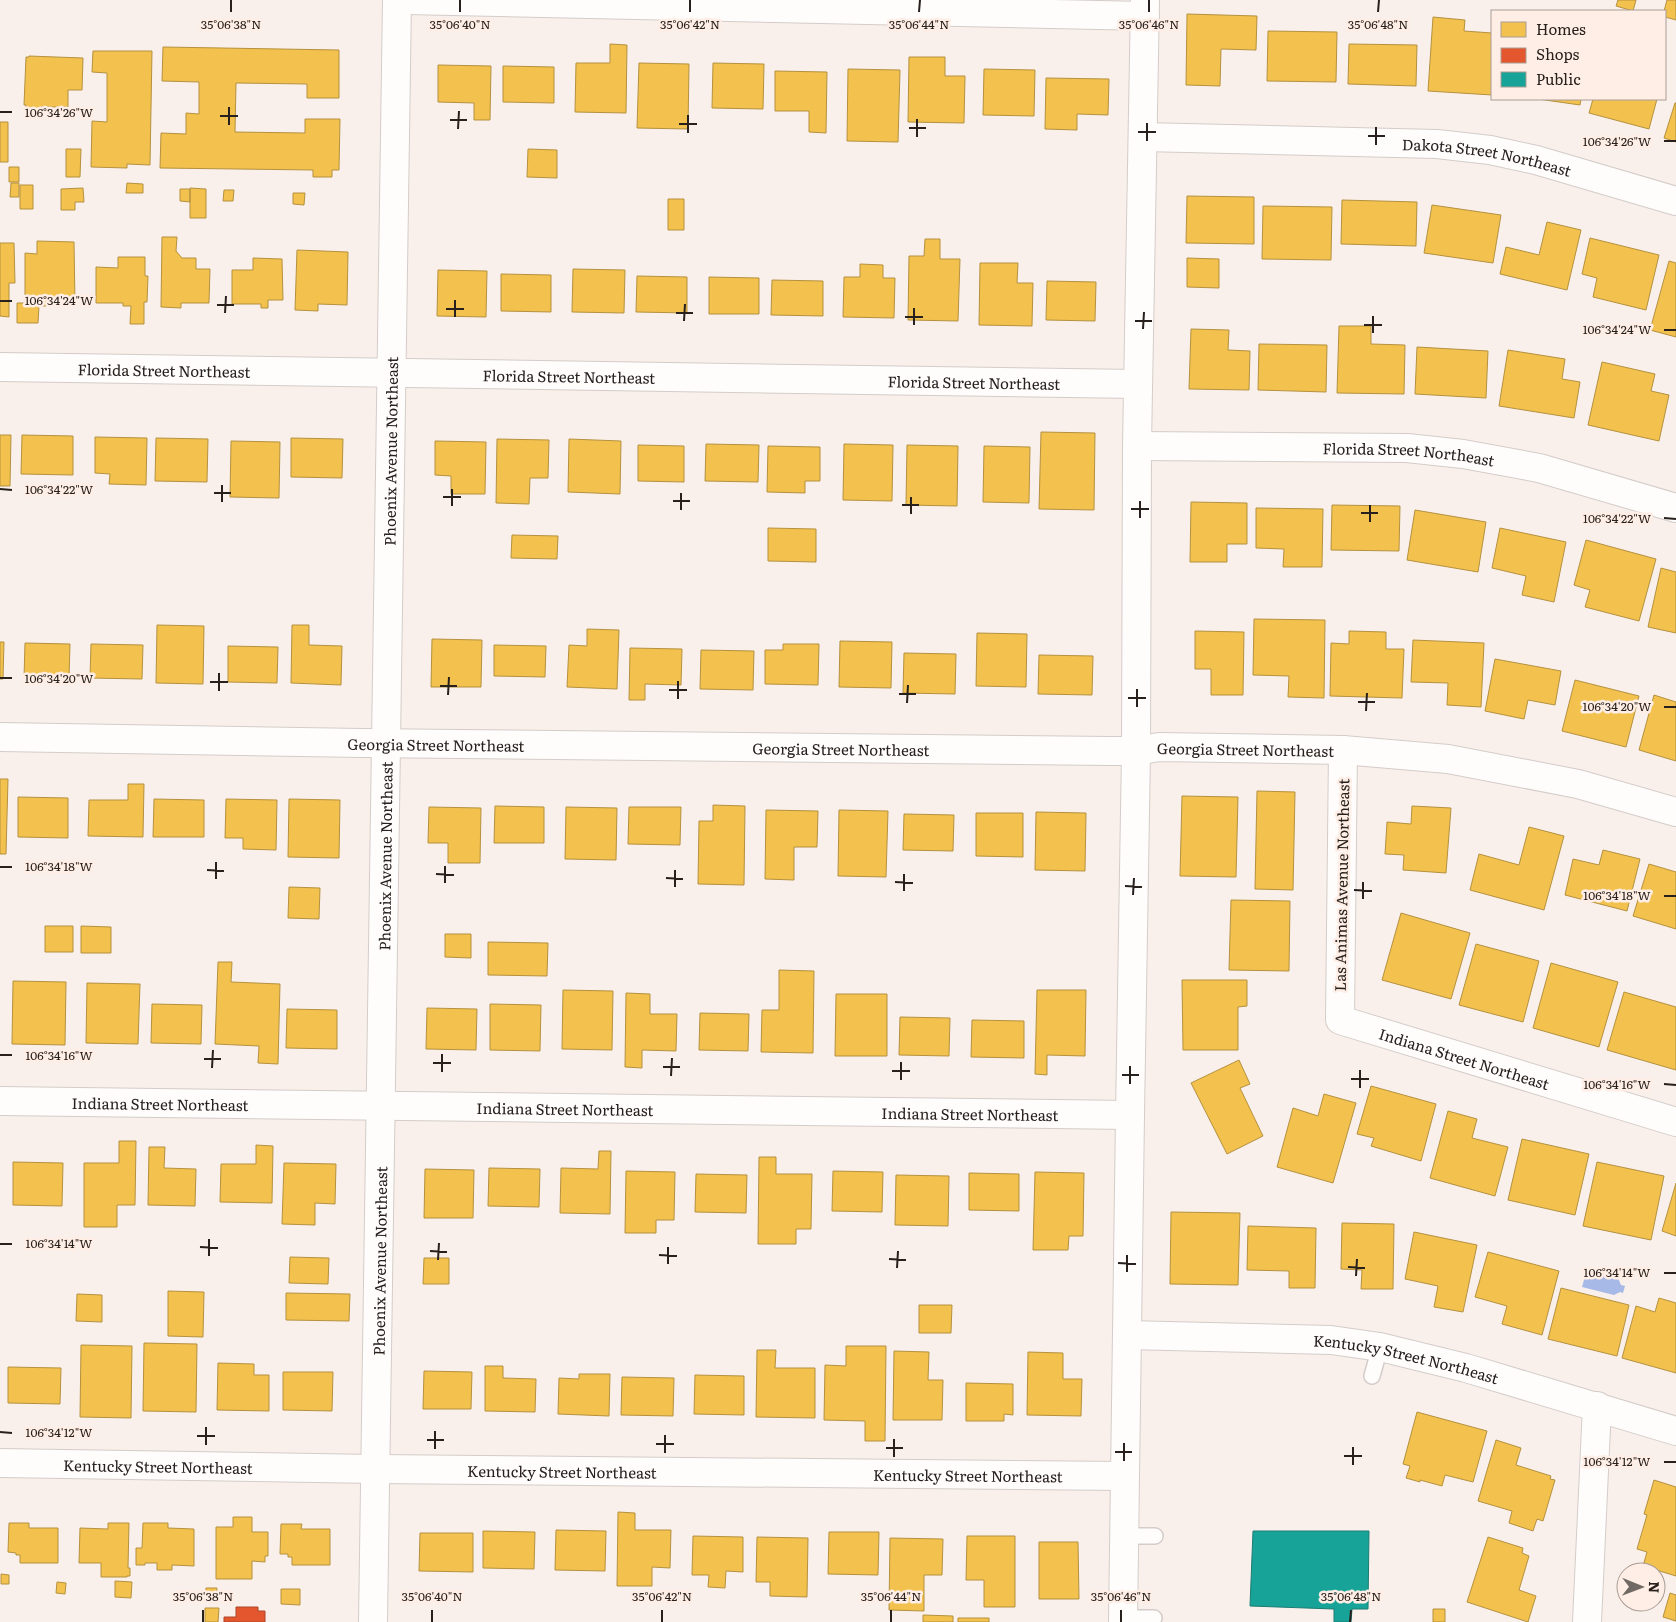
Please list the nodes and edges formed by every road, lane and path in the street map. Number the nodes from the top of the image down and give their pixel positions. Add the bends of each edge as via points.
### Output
1 (397, 0) edge
2 (406, 0) edge
3 (1145, 8) edge
4 (1143, 137) junction
5 (1676, 201) edge
6 (0, 367) edge
7 (390, 372) junction
8 (1138, 384) junction
9 (1137, 446) junction
10 (1676, 508) edge
11 (0, 737) edge
12 (386, 743) junction
13 (1343, 750) junction
14 (1136, 751) junction
15 (1676, 812) edge
16 (1340, 1020) joint
17 (0, 1100) edge
18 (382, 1105) junction
19 (1130, 1115) junction
20 (1676, 1122) edge
21 (1127, 1335) junction
22 (1380, 1347) junction
23 (1372, 1376) dead end
24 (1596, 1406) junction
25 (1676, 1431) edge
26 (0, 1463) edge
27 (376, 1469) junction
28 (1125, 1476) junction
29 (1124, 1536) junction
30 (1155, 1536) dead end
31 (1154, 1618) dead end
32 (1123, 1620) edge
33 (373, 1622) edge
34 (1587, 1622) edge

1 - 7 street, Phoenix Avenue Northeast
2 - 3 street
3 - 4 street
4 - 5 street, Dakota Street Northeast via 1437,144 1490,150 1536,160
4 - 8 street
6 - 7 street, Florida Street Northeast
7 - 8 street, Florida Street Northeast
7 - 12 street, Phoenix Avenue Northeast
8 - 9 street
9 - 10 street, Florida Street Northeast via 1407,448 1463,454 1539,468
9 - 14 street
11 - 12 street, Georgia Street Northeast
12 - 14 street, Georgia Street Northeast
12 - 18 street, Phoenix Avenue Northeast
13 - 14 street, Georgia Street Northeast via 1159,747
13 - 15 street, Georgia Street Northeast via 1448,759 1578,784
13 - 16 street, Las Animas Avenue Northeast
14 - 19 street
16 - 20 street, Indiana Street Northeast
17 - 18 street, Indiana Street Northeast
18 - 19 street, Indiana Street Northeast
18 - 27 street, Phoenix Avenue Northeast
19 - 21 street
21 - 22 street, Kentucky Street Northeast via 1331,1340
21 - 28 street
22 - 23 lane
22 - 24 street, Kentucky Street Northeast
24 - 25 street, Kentucky Street Northeast
24 - 34 street
26 - 27 street, Kentucky Street Northeast
27 - 28 street, Kentucky Street Northeast
27 - 33 street, Phoenix Avenue Northeast
28 - 29 street
29 - 30 lane
29 - 32 street
31 - 32 lane

